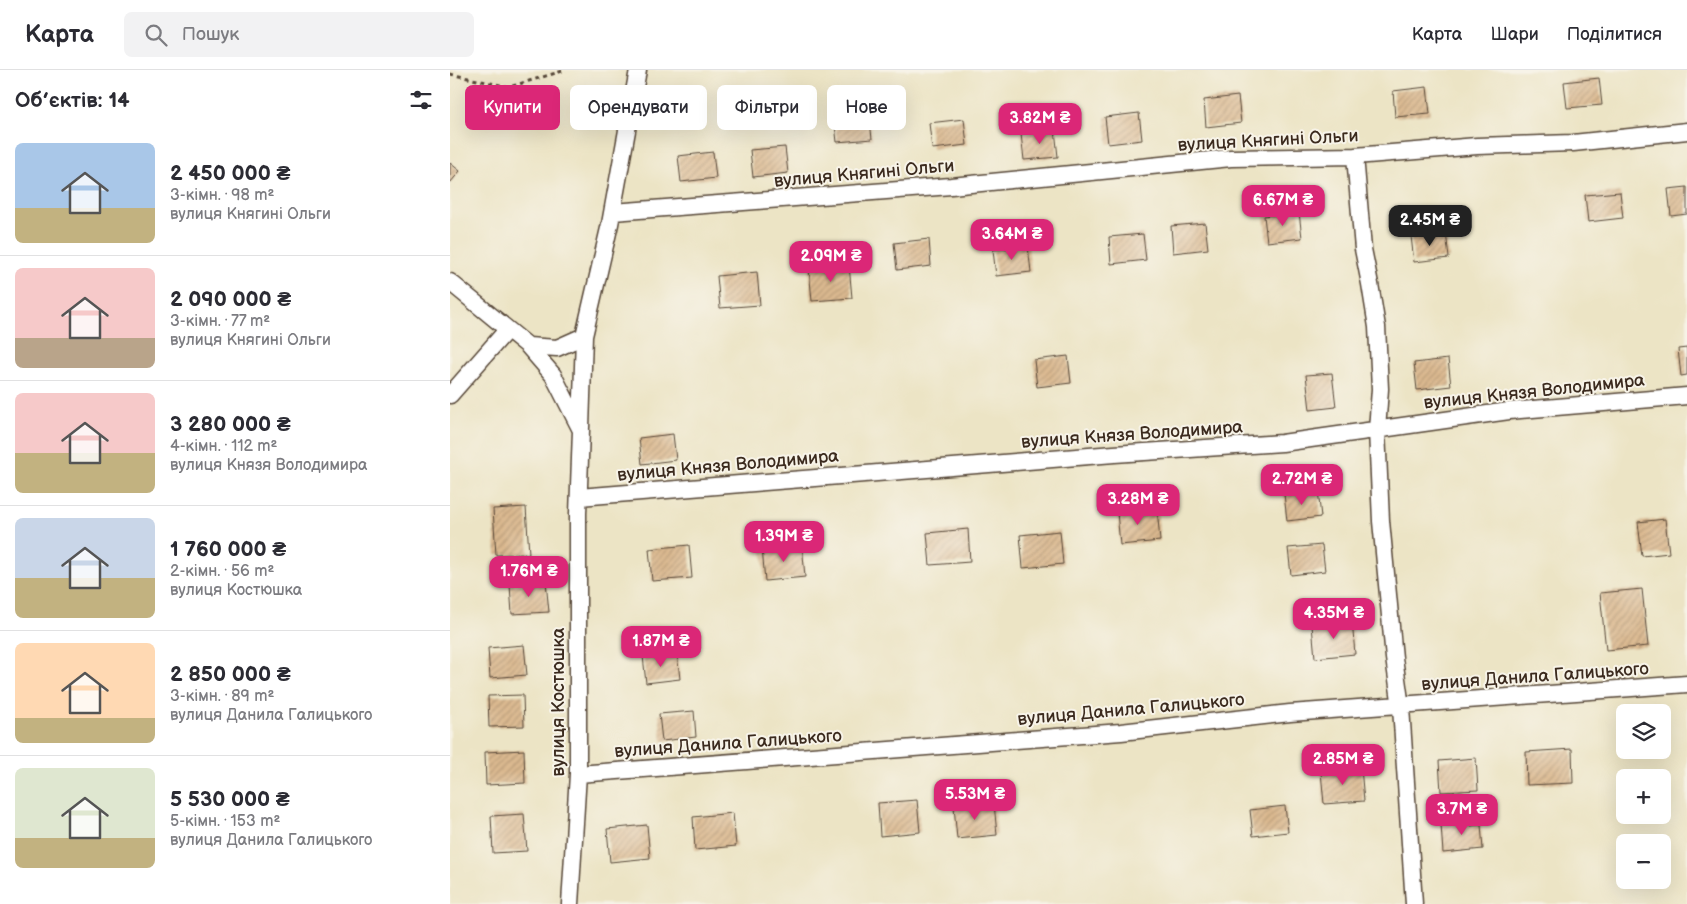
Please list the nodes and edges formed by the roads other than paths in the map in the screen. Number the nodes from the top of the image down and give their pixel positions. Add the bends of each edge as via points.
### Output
1 (638, 70) edge
2 (1687, 132) edge
3 (1355, 156) junction
4 (612, 212) junction
5 (450, 282) edge
6 (508, 330) junction
7 (584, 336) junction
8 (528, 346) junction
9 (450, 395) edge
10 (1687, 396) edge
11 (580, 430) junction
12 (1376, 430) junction
13 (579, 497) junction
14 (1687, 684) edge
15 (1400, 706) junction
16 (578, 774) junction
17 (570, 904) edge
18 (1414, 904) edge

1 - 4 street
2 - 3 street, вулиця Княгині Ольги via 1574,143 1477,146
3 - 4 street, вулиця Княгині Ольги via 1231,158 951,186
3 - 12 street via 1363,249 1376,327 1380,389
4 - 7 street
5 - 6 street, вулиця Костюшка
6 - 8 street, вулиця Костюшка
6 - 9 street
7 - 8 street via 557,348
7 - 11 street
8 - 11 street, вулиця Костюшка via 553,375
10 - 12 street, вулиця Князя Володимира via 1509,411
11 - 13 street, вулиця Костюшка
12 - 13 street, вулиця Князя Володимира via 1282,443
12 - 15 street via 1381,521
13 - 16 street, вулиця Костюшка
14 - 15 street, вулиця Данила Галицького
15 - 16 street, вулиця Данила Галицького via 1290,713 1121,732
15 - 18 street
16 - 17 street, вулиця Костюшка

